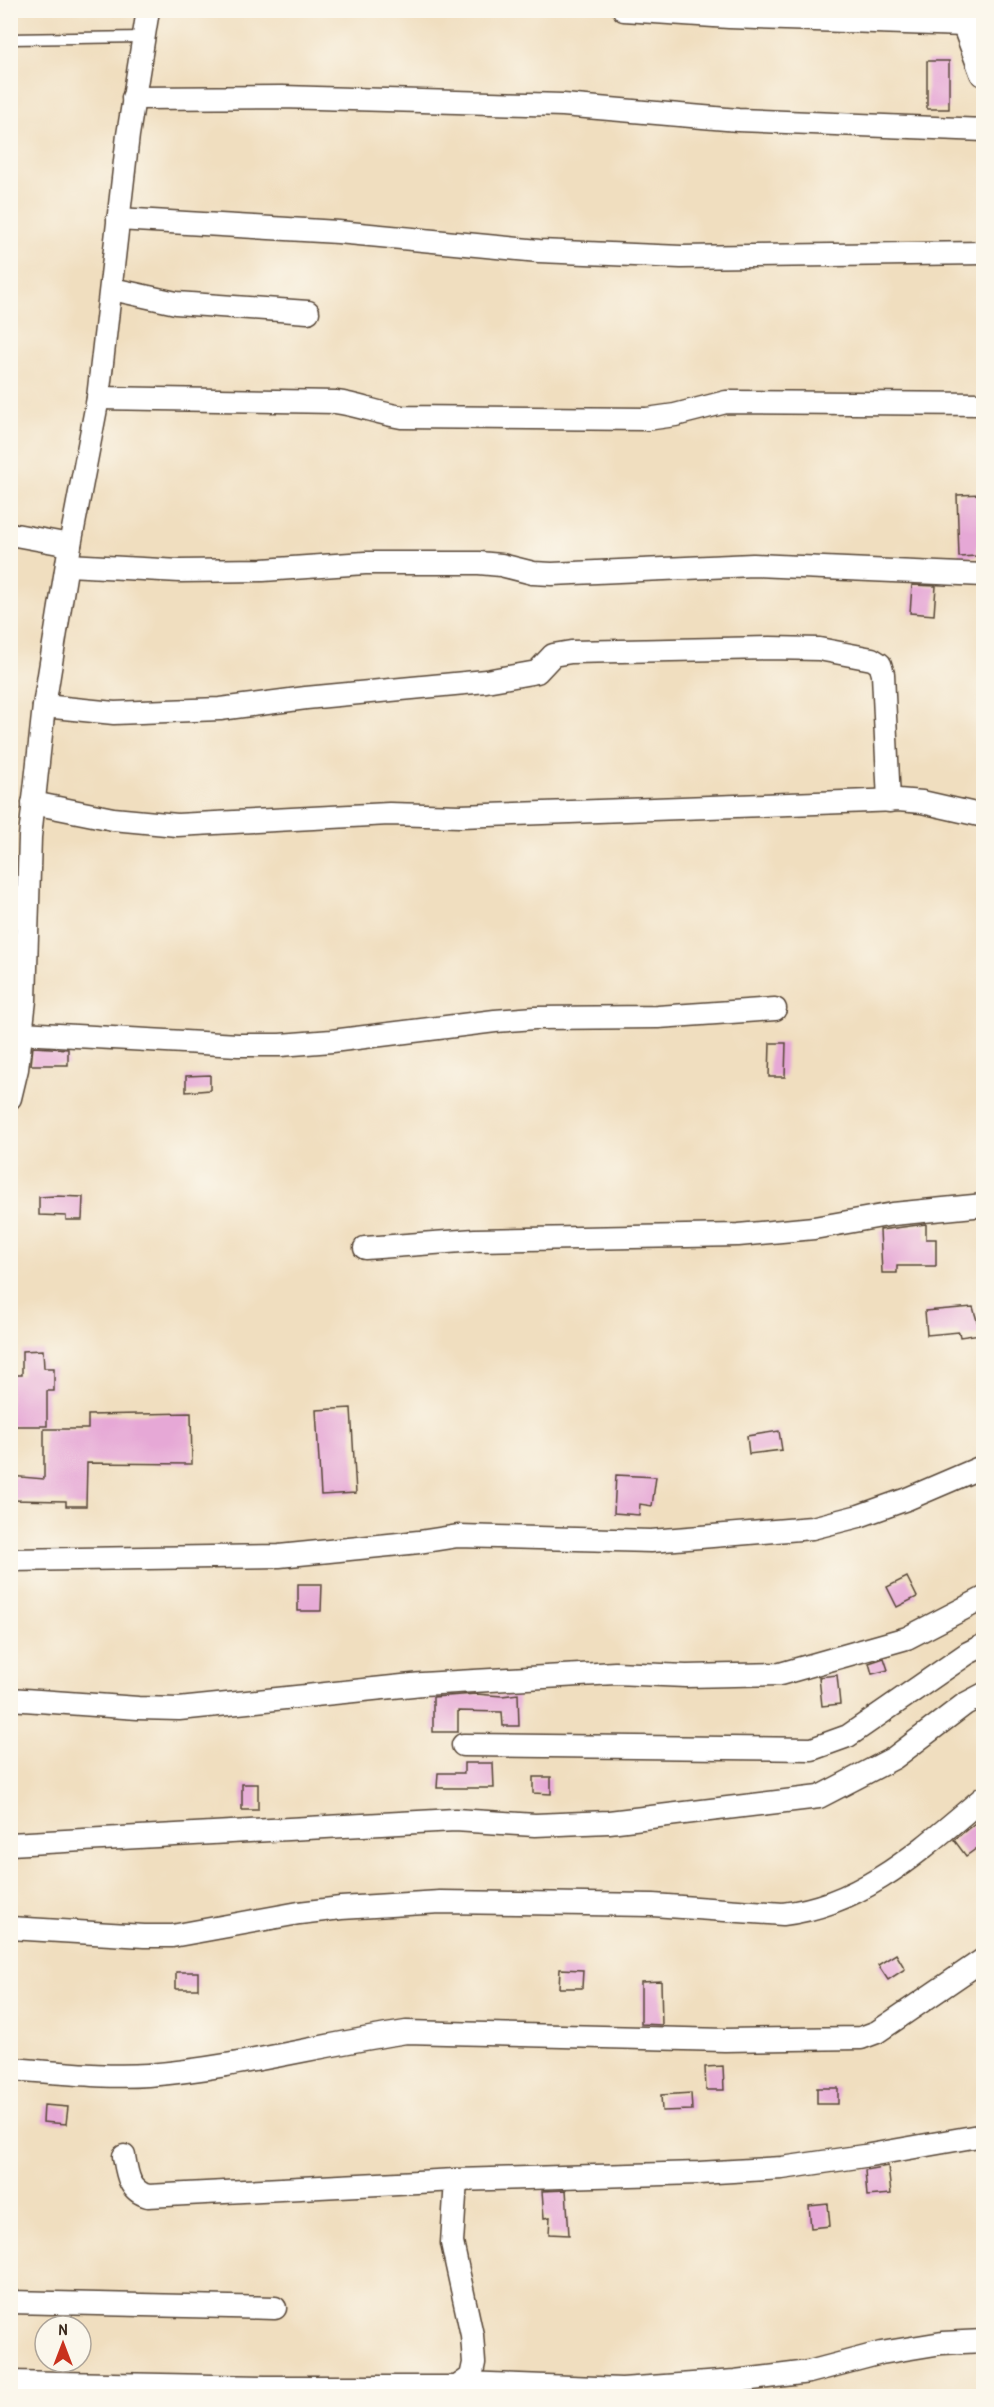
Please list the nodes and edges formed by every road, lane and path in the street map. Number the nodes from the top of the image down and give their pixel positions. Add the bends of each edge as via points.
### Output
1 (148, 10) edge
2 (624, 10) edge
3 (970, 30) edge
4 (143, 37) junction
5 (10, 39) edge
6 (984, 72) edge
7 (133, 98) junction
8 (984, 130) edge
9 (118, 219) junction
10 (984, 253) edge
11 (112, 289) junction
12 (308, 312) dead end
13 (98, 398) junction
14 (984, 404) edge
15 (10, 534) edge
16 (69, 555) junction
17 (984, 575) edge
18 (44, 706) junction
19 (889, 801) junction
20 (33, 803) junction
21 (984, 816) edge
22 (20, 837) edge
23 (775, 1009) dead end
24 (22, 1033) junction
25 (10, 1098) edge
26 (984, 1205) edge
27 (365, 1248) dead end
28 (984, 1466) edge
29 (10, 1560) edge
30 (984, 1598) edge
31 (984, 1645) edge
32 (984, 1694) edge
33 (10, 1699) edge
34 (463, 1745) dead end
35 (984, 1797) edge
36 (10, 1844) edge
37 (10, 1928) edge
38 (984, 1959) edge
39 (10, 2069) edge
40 (984, 2135) edge
41 (124, 2156) dead end
42 (456, 2180) junction
43 (10, 2302) edge
44 (275, 2307) dead end
45 (984, 2340) edge
46 (10, 2382) edge
47 (465, 2383) junction

1 - 4 street
2 - 3 street
3 - 6 street
4 - 5 lane
4 - 7 street
7 - 8 street via 282,97 563,105 738,120
7 - 9 street
9 - 10 street via 634,255
9 - 11 street
11 - 12 street via 176,303
11 - 13 street
13 - 14 street via 336,402 402,417 563,420 647,419 726,402
13 - 16 street
15 - 16 street
16 - 17 street via 180,571 365,563 479,563 552,574 753,565
16 - 18 street
18 - 19 street via 114,714 220,709 486,681 537,672 548,658 571,652 770,648 856,654 880,664 883,674
18 - 20 street
19 - 20 street via 460,816 389,814 177,825 113,819
19 - 21 street via 922,802
20 - 22 street
22 - 24 street via 25,1000
23 - 24 street via 658,1017 505,1020 280,1045
24 - 25 street
26 - 27 street via 738,1235 475,1240
28 - 29 street via 859,1516 812,1528 651,1541 458,1536 279,1556
30 - 33 street via 907,1638 780,1674 615,1673 422,1684 178,1709
31 - 34 street via 848,1736 812,1749
32 - 36 street via 894,1758 819,1797 609,1822 535,1825 455,1820
35 - 37 street via 873,1884 801,1912 440,1902 310,1912 172,1936
38 - 39 street via 877,2032 861,2038 725,2040 406,2032 178,2072 144,2075
40 - 42 street via 782,2168
41 - 42 street via 131,2186 148,2196
42 - 47 street via 452,2244 472,2335 474,2363 471,2377
43 - 44 street
45 - 47 street via 881,2353 808,2372 735,2381 622,2390
46 - 47 street via 429,2389

